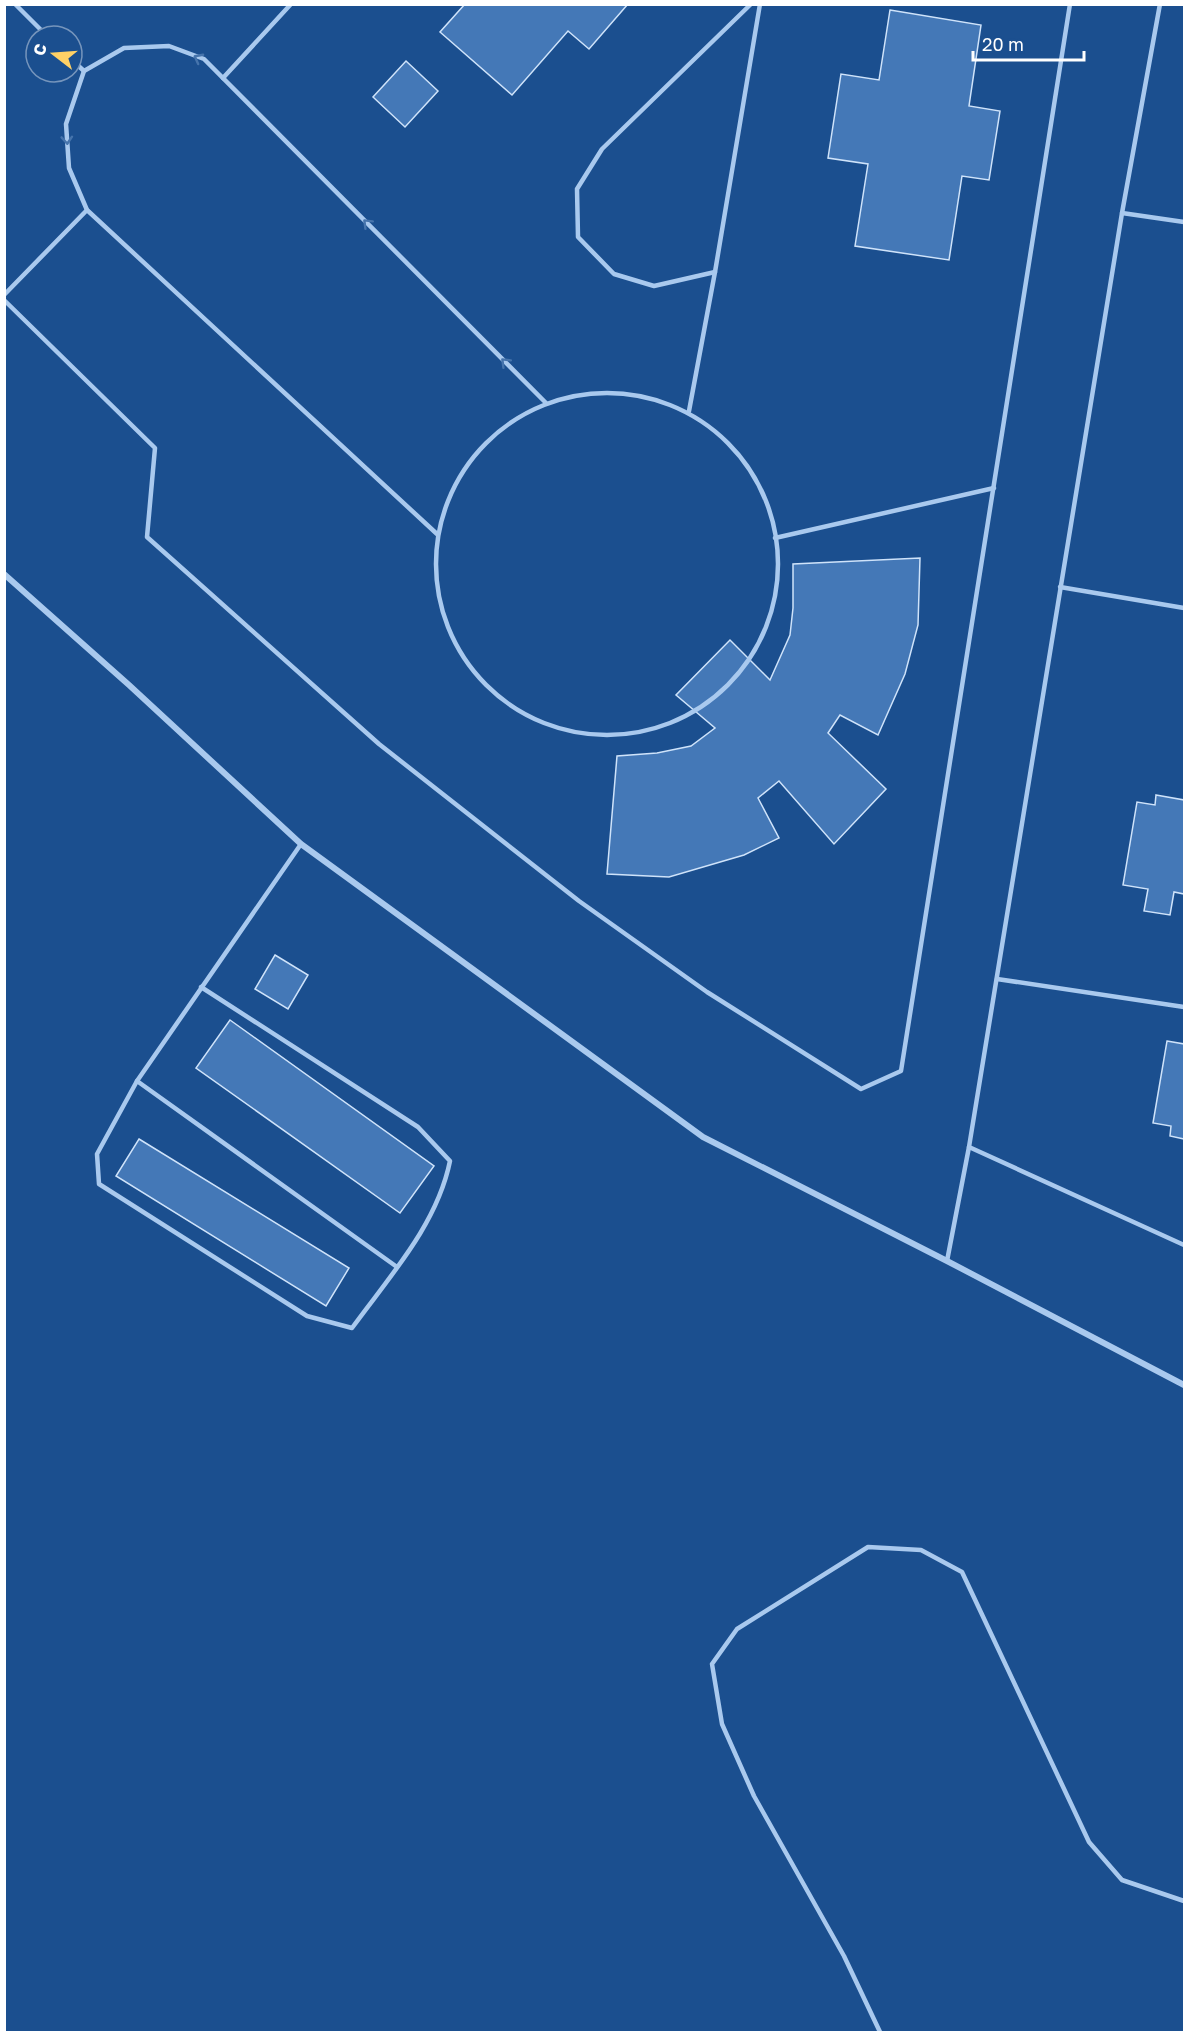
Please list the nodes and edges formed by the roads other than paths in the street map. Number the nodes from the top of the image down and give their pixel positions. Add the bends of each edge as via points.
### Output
1 (15, 4) edge
2 (291, 4) edge
3 (751, 4) edge
4 (760, 4) edge
5 (1070, 4) edge
6 (1160, 4) edge
7 (35, 24) edge
8 (84, 71) edge
9 (223, 78) junction
10 (80, 84) edge
11 (87, 210) junction
12 (1122, 213) junction
13 (1185, 222) edge
14 (715, 272) junction
15 (4, 295) edge
16 (4, 300) edge
17 (546, 403) junction
18 (689, 411) junction
19 (994, 488) junction
20 (437, 534) junction
21 (775, 538) junction
22 (4, 574) edge
23 (1060, 588) junction
24 (1185, 608) edge
25 (301, 844) junction
26 (997, 979) junction
27 (201, 987) junction
28 (1185, 1007) edge
29 (137, 1081) junction
30 (969, 1147) junction
31 (1185, 1245) edge
32 (947, 1261) junction
33 (397, 1268) junction
34 (1185, 1385) edge
35 (1185, 1901) edge
36 (880, 2032) edge

1 - 7 lane
2 - 9 lane
3 - 14 lane via 602,149 577,189 578,237 614,274 654,286
4 - 14 lane
5 - 19 lane
6 - 12 lane
9 -> 8 lane via 204,59 169,45 124,48
17 -> 9 lane
10 -> 11 lane via 66,124 69,168
11 - 15 lane
11 - 20 lane
12 - 13 lane
12 - 23 lane
14 - 18 lane
16 - 19 lane via 155,448 147,537 379,744 579,901 707,992 861,1089 902,1071
17 - 18 lane via 591,393 638,395
17 - 20 lane via 495,433 487,442 457,479
18 - 21 lane via 729,444 762,493
19 - 21 lane
20 - 21 lane via 437,593 456,647 471,666 493,693 542,723 598,735 656,728 694,715 729,688 756,651 772,606
22 - 25 street
23 - 24 lane
23 - 26 lane
25 - 27 lane
25 - 32 street via 703,1137
26 - 28 lane
26 - 30 lane
27 - 29 lane
27 - 33 lane via 418,1127 450,1161 446,1182 416,1241
29 - 33 lane
29 - 33 lane via 97,1154 99,1184 307,1316 352,1328
30 - 31 lane
30 - 32 lane
32 - 34 street
35 - 36 lane via 1122,1881 1089,1842 962,1572 921,1550 868,1547 737,1629 712,1664 722,1724 754,1796 844,1956

